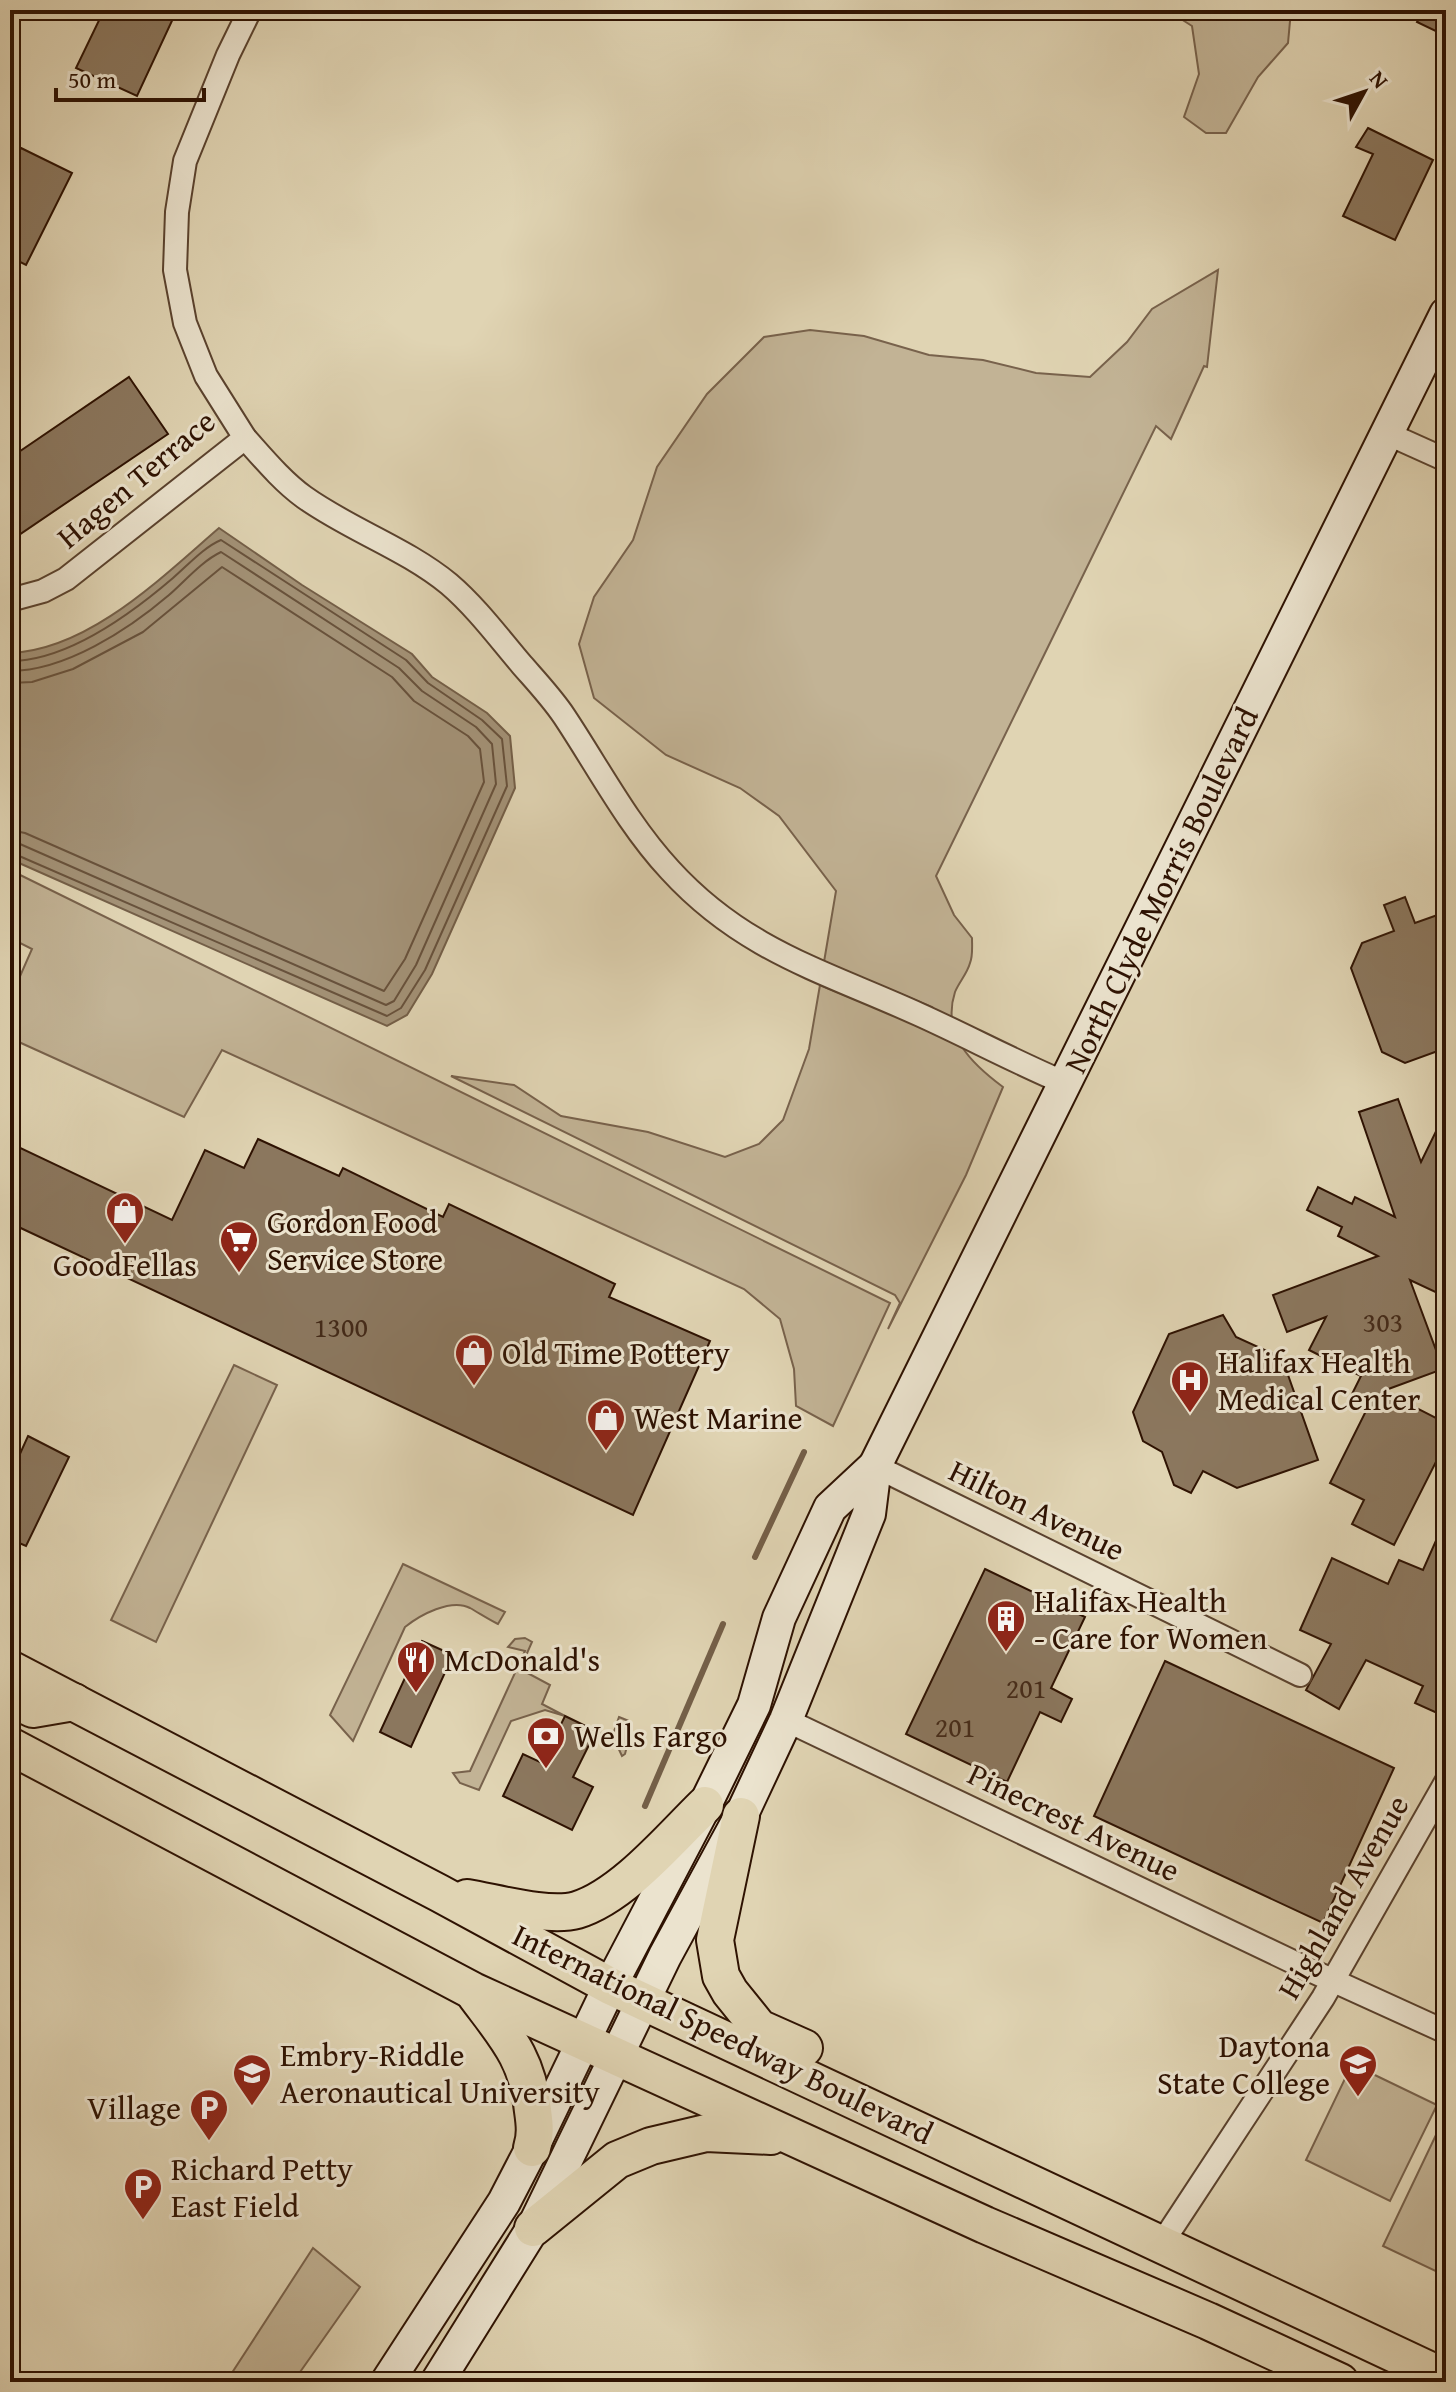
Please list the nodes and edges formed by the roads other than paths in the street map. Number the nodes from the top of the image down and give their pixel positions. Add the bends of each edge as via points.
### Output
1 (250, 10) edge
2 (1446, 314) edge
3 (1386, 433) junction
4 (245, 438) junction
5 (1446, 460) edge
6 (10, 600) edge
7 (1065, 1083) junction
8 (875, 1466) junction
9 (10, 1669) edge
10 (1300, 1675) dead end
11 (10, 1698) edge
12 (74, 1702) junction
13 (786, 1720) junction
14 (10, 1746) edge
15 (1446, 1782) edge
16 (705, 1805) junction
17 (741, 1816) junction
18 (439, 1893) junction
19 (1333, 1981) junction
20 (610, 1986) junction
21 (473, 1991) junction
22 (643, 2001) junction
23 (1446, 2032) edge
24 (583, 2043) junction
25 (617, 2058) junction
26 (788, 2136) junction
27 (532, 2148) junction
28 (533, 2228) junction
29 (1162, 2243) junction
30 (1446, 2378) edge
31 (387, 2382) edge
32 (437, 2382) edge
33 (1340, 2382) edge

1 - 4 street, Hagen Terrace via 185,161 175,270 185,323 206,376
2 - 3 main road, North Clyde Morris Boulevard
3 - 5 street
3 - 7 main road, North Clyde Morris Boulevard
4 - 6 street, Hagen Terrace via 66,579
4 - 7 street via 302,496 449,584 562,713 668,868 724,920 796,962
7 - 8 main road, North Clyde Morris Boulevard
8 - 10 street, Hilton Avenue
8 - 13 main road, North Clyde Morris Boulevard via 869,1514
8 - 16 main road, North Clyde Morris Boulevard via 830,1508 779,1618 754,1705
9 - 12 main road, International Speedway Boulevard
11 - 12 main road via 33,1709
12 - 18 main road, International Speedway Boulevard
13 - 17 main road, North Clyde Morris Boulevard
13 - 19 street, Pinecrest Avenue
14 - 21 main road, International Speedway Boulevard
15 - 19 street, Highland Avenue
16 - 18 main road via 613,1893 575,1910 544,1911
16 - 20 main road, North Clyde Morris Boulevard
17 - 22 main road, North Clyde Morris Boulevard
17 - 29 main road via 715,1940 721,1976 759,2028 1077,2177
18 - 20 main road, International Speedway Boulevard
19 - 23 street
19 - 29 street, Highland Avenue
20 - 22 main road, International Speedway Boulevard
20 - 24 main road, North Clyde Morris Boulevard
21 - 24 main road, International Speedway Boulevard
21 - 27 main road via 527,2072 536,2136
22 - 25 main road, North Clyde Morris Boulevard
22 - 29 main road, International Speedway Boulevard
24 - 25 main road, International Speedway Boulevard
24 - 27 main road, North Clyde Morris Boulevard
25 - 26 main road, International Speedway Boulevard
25 - 28 main road, North Clyde Morris Boulevard
26 - 28 main road via 706,2133 661,2142 617,2160
26 - 33 main road, International Speedway Boulevard
27 - 31 main road, North Clyde Morris Boulevard via 504,2202
28 - 32 main road, North Clyde Morris Boulevard
29 - 30 main road, International Speedway Boulevard

